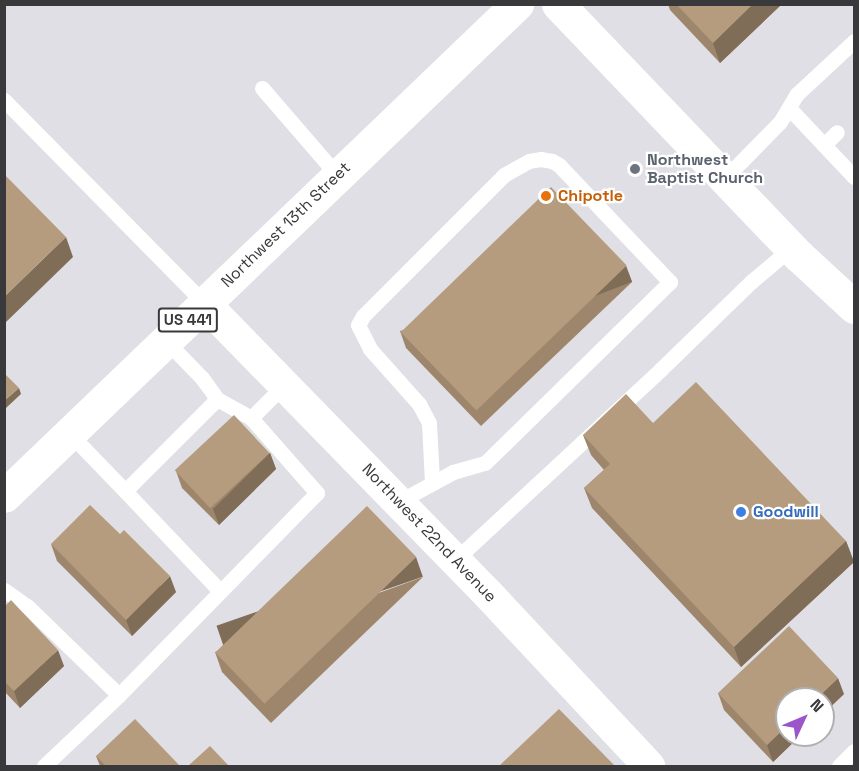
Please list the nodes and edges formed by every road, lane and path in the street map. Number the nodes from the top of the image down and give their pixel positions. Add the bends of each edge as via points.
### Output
1 (517, 4) edge
2 (558, 4) edge
3 (853, 45) edge
4 (262, 88) dead end
5 (4, 100) edge
6 (789, 108) junction
7 (837, 132) dead end
8 (824, 145) junction
9 (338, 176) junction
10 (854, 176) edge
11 (725, 178) junction
12 (791, 248) junction
13 (205, 304) junction
14 (855, 307) edge
15 (166, 341) junction
16 (285, 384) junction
17 (217, 399) junction
18 (251, 418) junction
19 (70, 434) junction
20 (432, 483) junction
21 (125, 491) junction
22 (4, 496) edge
23 (398, 502) junction
24 (455, 560) junction
25 (4, 590) edge
26 (219, 590) junction
27 (119, 695) junction
28 (855, 751) edge
29 (44, 766) edge
30 (649, 766) edge
31 (839, 766) edge

1 - 9 main road, Northwest 13th Street / US 441
2 - 11 main road
3 - 6 lane via 797,94
4 - 9 lane
5 - 13 lane
6 - 8 lane
6 - 11 lane
7 - 8 lane
8 - 10 lane
9 - 13 main road, Northwest 13th Street / US 441
11 - 12 main road
12 - 14 main road
12 - 24 lane
13 - 15 main road, Northwest 13th Street / US 441
13 - 16 street, Northwest 22nd Avenue
15 - 17 lane
15 - 19 main road, Northwest 13th Street / US 441
16 - 18 lane
16 - 23 street, Northwest 22nd Avenue
17 - 18 lane
17 - 21 lane
18 - 26 lane via 317,493
19 - 21 lane
19 - 22 main road, Northwest 13th Street / US 441
20 - 20 lane via 484,463 670,282 559,165 541,159 504,175 358,325 370,349 419,404 429,423
20 - 23 lane
21 - 26 lane
23 - 24 street, Northwest 22nd Avenue
24 - 30 street, Northwest 22nd Avenue
25 - 27 lane via 27,606
26 - 27 lane
27 - 29 lane
28 - 31 lane

